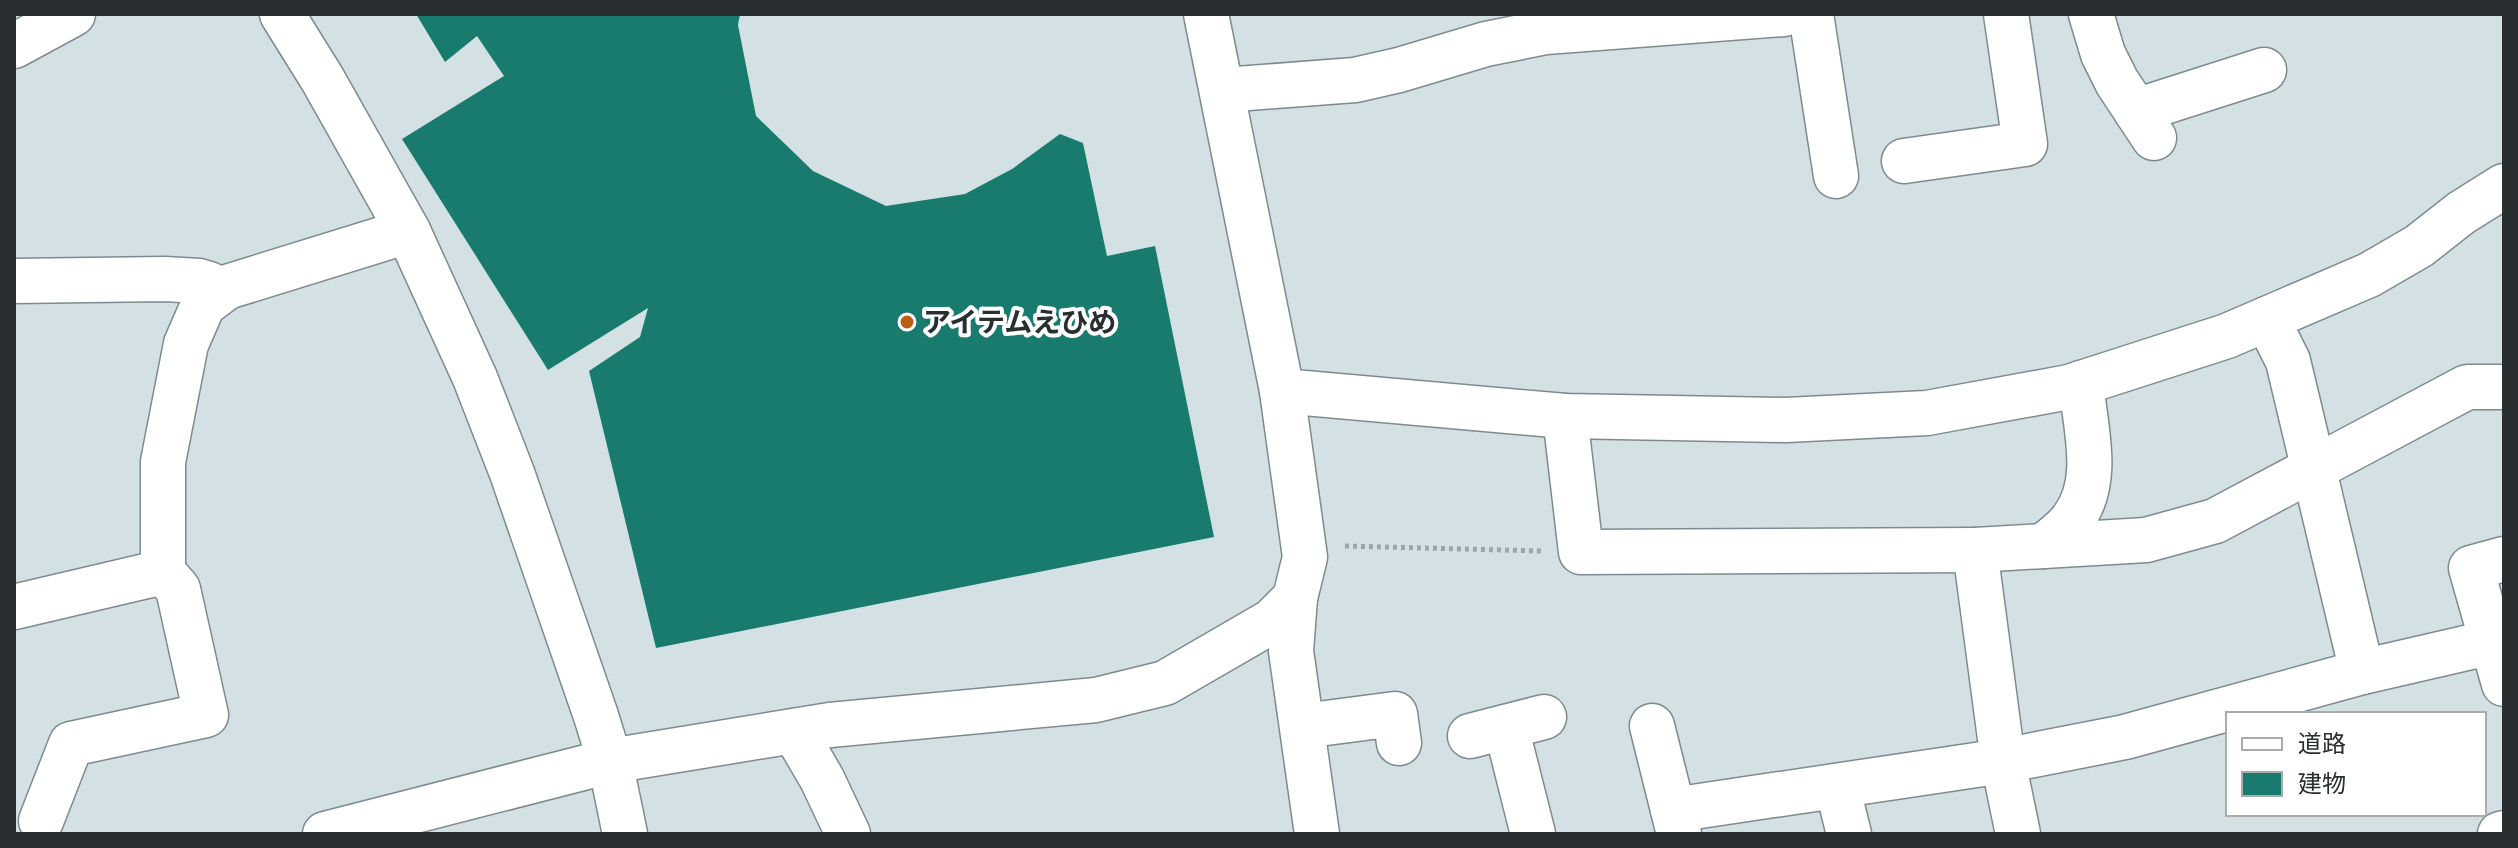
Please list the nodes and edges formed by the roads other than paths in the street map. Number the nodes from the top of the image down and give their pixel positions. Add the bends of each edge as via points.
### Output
1 (73, 14) edge
2 (282, 14) edge
3 (1206, 14) edge
4 (1784, 14) edge
5 (1811, 14) edge
6 (2006, 14) edge
7 (2091, 14) edge
8 (14, 46) edge
9 (2264, 70) dead end
10 (1223, 90) junction
11 (1904, 161) dead end
12 (1836, 176) dead end
13 (2504, 186) edge
14 (408, 231) junction
15 (14, 281) edge
16 (217, 293) junction
17 (2267, 319) junction
18 (2081, 383) junction
19 (2504, 387) edge
20 (1282, 391) junction
21 (1565, 416) junction
22 (2313, 470) junction
23 (2044, 546) junction
24 (1975, 550) junction
25 (2504, 559) edge
26 (163, 572) junction
27 (1295, 598) junction
28 (14, 607) edge
29 (2492, 642) junction
30 (2362, 672) junction
31 (2504, 684) edge
32 (1303, 726) junction
33 (1652, 726) dead end
34 (1507, 727) dead end
35 (794, 731) junction
36 (1399, 743) dead end
37 (610, 761) junction
38 (2003, 761) junction
39 (1837, 786) junction
40 (1676, 822) edge
41 (33, 827) edge
42 (325, 834) edge
43 (625, 834) edge
44 (848, 834) edge
45 (1317, 834) edge
46 (1533, 834) edge
47 (1849, 834) edge
48 (2018, 834) edge

1 - 8 street
2 - 14 street
3 - 10 street
4 - 10 street via 1546,32 1355,80
5 - 12 street
6 - 11 street via 2025,144
7 - 9 street via 2103,54 2145,124
10 - 20 street
13 - 17 street via 2369,275
14 - 16 street
14 - 37 street via 512,473
15 - 16 street via 176,279 209,284
16 - 26 street via 203,305 186,344 163,462
17 - 18 street
17 - 22 street via 2288,361
18 - 21 street via 1927,413 1786,420
18 - 23 street via 2090,472 2086,496 2072,520
19 - 22 street via 2467,387
20 - 21 street
20 - 27 street via 1305,557
21 - 24 street via 1581,552
22 - 23 street via 2201,525 2146,540
22 - 30 street
23 - 24 street
24 - 38 street
25 - 29 street via 2471,568
26 - 28 street
26 - 41 street via 178,589 206,715 71,744
27 - 32 street via 1291,651
27 - 35 street via 1272,621 1165,683 1096,700
29 - 30 street
29 - 31 street
30 - 38 street via 2125,737
32 - 36 street via 1395,714
32 - 45 street
33 - 40 street
34 - 46 street
35 - 37 street
35 - 44 street
37 - 42 street
37 - 43 street
38 - 39 street
38 - 48 street
39 - 40 street
39 - 47 street

